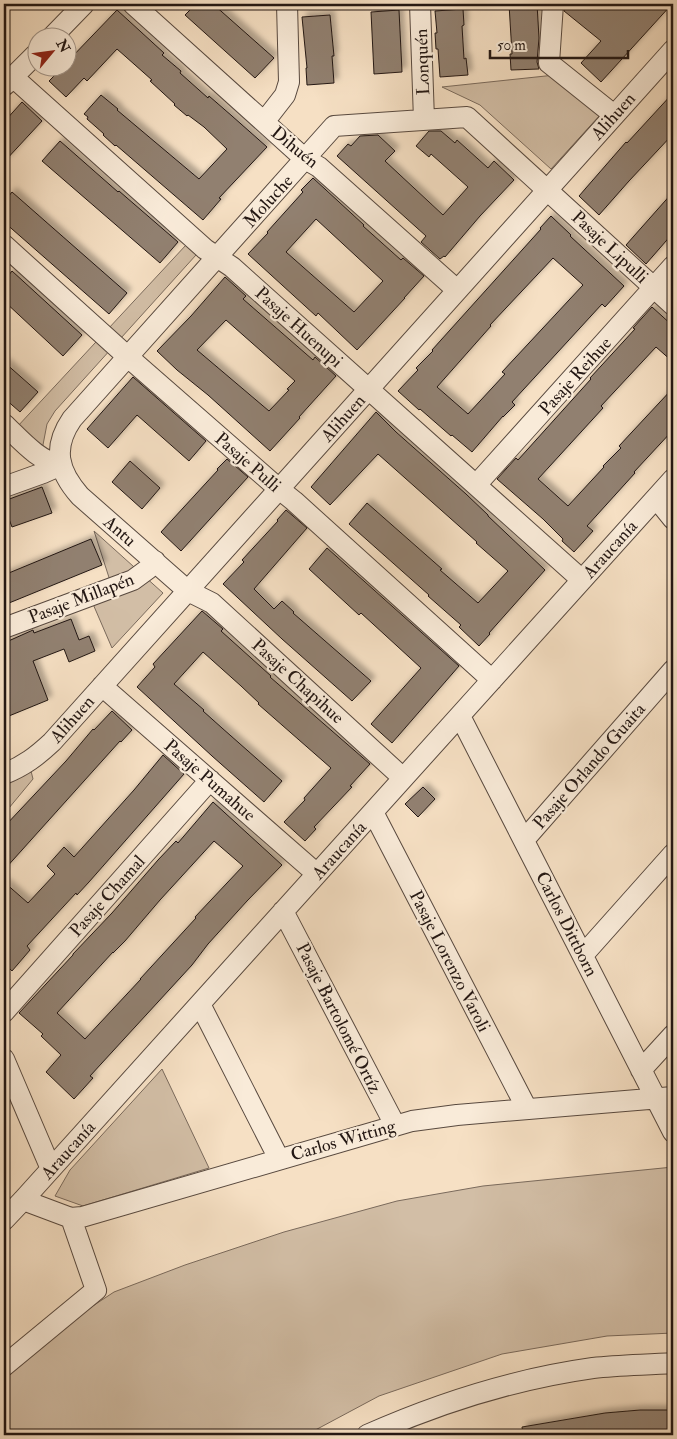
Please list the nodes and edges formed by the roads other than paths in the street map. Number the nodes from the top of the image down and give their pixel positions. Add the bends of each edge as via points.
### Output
1 (84, 4) edge
2 (133, 4) edge
3 (287, 4) edge
4 (420, 4) edge
5 (553, 4) edge
6 (61, 28) edge
7 (673, 50) edge
8 (28, 62) edge
9 (9, 81) edge
10 (614, 115) junction
11 (424, 120) junction
12 (264, 122) junction
13 (305, 159) junction
14 (547, 190) junction
15 (4, 245) edge
16 (217, 257) junction
17 (673, 266) edge
18 (654, 288) junction
19 (457, 290) junction
20 (673, 305) edge
21 (128, 357) junction
22 (369, 389) junction
23 (4, 424) edge
24 (61, 465) junction
25 (673, 479) edge
26 (476, 485) junction
27 (4, 487) edge
28 (279, 489) junction
29 (656, 498) junction
30 (673, 519) edge
31 (154, 562) junction
32 (582, 580) junction
33 (188, 591) junction
34 (4, 628) edge
35 (673, 670) edge
36 (492, 680) junction
37 (102, 686) junction
38 (460, 716) junction
39 (4, 774) edge
40 (403, 778) junction
41 (210, 780) junction
42 (373, 812) junction
43 (524, 840) junction
44 (673, 854) edge
45 (317, 874) junction
46 (284, 911) junction
47 (583, 955) junction
48 (200, 1004) junction
49 (4, 1012) edge
50 (673, 1035) edge
51 (4, 1059) edge
52 (642, 1070) junction
53 (665, 1098) edge
54 (526, 1109) junction
55 (395, 1125) junction
56 (673, 1132) edge
57 (279, 1159) junction
58 (51, 1168) junction
59 (23, 1200) junction
60 (70, 1218) junction
61 (4, 1220) edge
62 (673, 1363) edge
63 (4, 1366) edge
64 (397, 1429) edge
65 (367, 1435) edge

1 - 6 street
2 - 12 street, Dihuén
3 - 12 street via 289,82 285,95
4 - 11 street, Lonquén
5 - 10 street via 549,63
7 - 10 street, Alihuen
8 - 9 street
9 - 16 street, Pasaje Huenupi
10 - 14 street, Alihuen
11 - 13 street, Moluche via 334,126
11 - 14 street, Moluche via 467,117
12 - 13 street, Dihuén
13 - 16 street, Moluche
13 - 19 street, Dihuén via 319,167
14 - 18 street, Pasaje Lipulli
14 - 19 street, Alihuen
15 - 21 street, Pasaje Pulli
16 - 21 street, Moluche
16 - 22 street, Pasaje Huenupi
17 - 18 street, Pasaje Reihue
18 - 20 street, Pasaje Lipulli
18 - 26 street, Pasaje Reihue
19 - 22 street, Alihuen
21 - 24 street, Moluche via 72,418 60,447
21 - 28 street, Pasaje Pulli
22 - 26 street, Pasaje Huenupi
22 - 28 street, Alihuen
23 - 24 street via 41,458
24 - 27 street
24 - 31 street, Antu via 80,496
25 - 29 street, Araucanía
26 - 32 street, Pasaje Huenupi
28 - 33 street, Alihuen
28 - 36 street, Pasaje Pulli
29 - 30 street
29 - 32 street, Araucanía
31 - 33 street, Antu
31 - 34 street, Pasaje Millapén via 140,576 126,583
32 - 36 street, Araucanía
33 - 37 street, Alihuen
33 - 40 street, Pasaje Chapihue via 212,603
35 - 43 street, Pasaje Orlando Guaita
36 - 38 street, Araucanía
37 - 39 street, Alihuen via 52,742 16,770
37 - 41 street, Pasaje Pumahue
38 - 40 street, Araucanía
38 - 43 street, Carlos Dittborn
40 - 42 street, Araucanía
41 - 45 street, Pasaje Pumahue
41 - 49 street, Pasaje Chamal
42 - 45 street, Araucanía
42 - 54 street, Pasaje Lorenzo Varoli
43 - 47 street, Carlos Dittborn
44 - 47 street
45 - 46 street, Araucanía
46 - 48 street, Araucanía
46 - 55 street, Pasaje Bartolomé Ortíz
47 - 52 street, Carlos Dittborn
48 - 57 street
48 - 58 street, Araucanía
50 - 52 street
51 - 58 street
52 - 53 street, Carlos Dittborn
53 - 54 street, Carlos Witting
53 - 56 street, Carlos Dittborn
54 - 55 street, Carlos Witting via 431,1118
55 - 57 street, Carlos Witting
57 - 60 street, Carlos Witting
58 - 59 street, Araucanía
59 - 60 street
59 - 61 street, Araucanía
60 - 63 street via 96,1290
62 - 64 street via 594,1368 519,1382 445,1403
64 - 65 street

